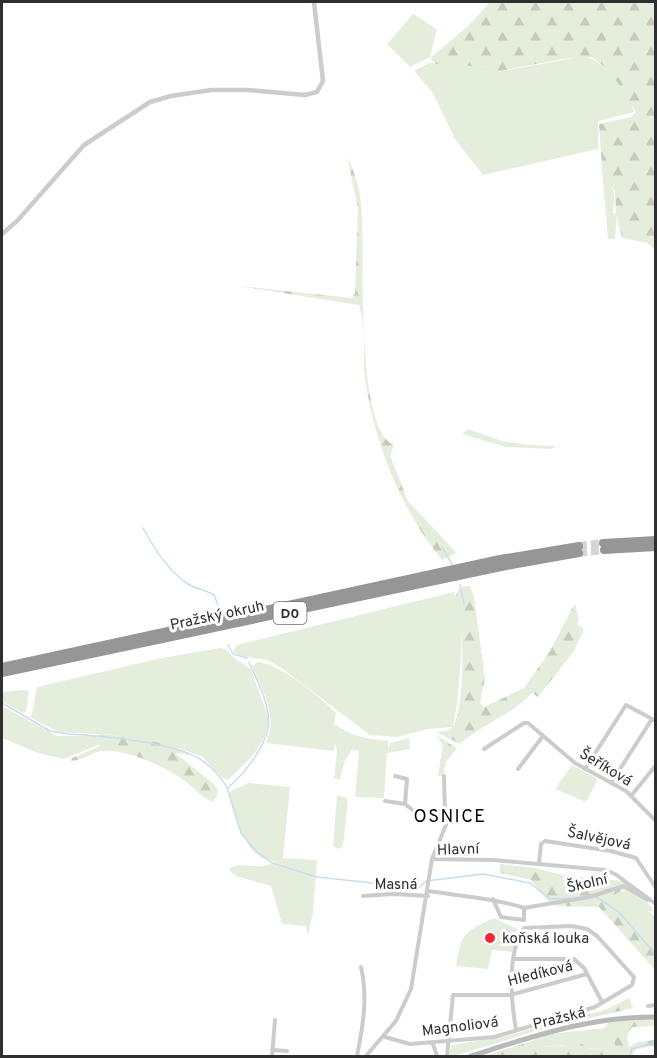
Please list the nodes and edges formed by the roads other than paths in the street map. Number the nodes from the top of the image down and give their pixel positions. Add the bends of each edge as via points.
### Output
1 (314, 2) edge
2 (2, 234) edge
3 (656, 540) edge
4 (656, 547) edge
5 (2, 667) edge
6 (2, 673) edge
7 (654, 720) edge
8 (543, 735) junction
9 (484, 749) dead end
10 (656, 765) edge
11 (518, 769) dead end
12 (585, 769) junction
13 (395, 776) dead end
14 (444, 776) dead end
15 (611, 783) junction
16 (631, 796) junction
17 (385, 801) dead end
18 (405, 804) junction
19 (446, 814) junction
20 (656, 821) edge
21 (432, 859) junction
22 (538, 863) junction
23 (656, 888) edge
24 (428, 894) junction
25 (363, 896) dead end
26 (493, 899) junction
27 (653, 902) edge
28 (524, 908) junction
29 (514, 958) junction
30 (361, 967) dead end
31 (587, 974) junction
32 (510, 994) junction
33 (602, 1002) junction
34 (656, 1005) edge
35 (648, 1006) dead end
36 (656, 1017) edge
37 (274, 1020) dead end
38 (516, 1030) junction
39 (385, 1037) junction
40 (447, 1042) junction
41 (433, 1044) junction
42 (287, 1051) dead end
43 (272, 1054) edge
44 (357, 1056) edge
45 (366, 1056) edge
46 (437, 1056) edge
47 (447, 1056) edge
48 (471, 1056) edge

1 - 2 street via 323,81 317,92 305,95 211,90 150,102 84,145
3 - 4 highway via 604,547
5 - 6 highway, Pražský okruh / D0 via 500,559 579,549
7 - 12 street via 626,705
7 - 15 street
8 - 9 street, Šeříková via 524,723
8 - 11 street
8 - 12 street, Šeříková
10 - 16 street
12 - 15 street, Šeříková
13 - 18 street via 407,779
14 - 19 street
15 - 16 street, Šeříková
16 - 20 street, Šeříková
17 - 18 street
18 - 19 street via 415,812
19 - 21 street via 453,815 452,819 448,820
21 - 22 street, Hlavní
21 - 24 street, Hlavní
22 - 23 street, Šalvějová via 545,841 611,851 636,858
22 - 27 street, Hlavní via 605,870
24 - 25 street, Masná
24 - 26 street, Školní
24 - 39 street, Hlavní via 411,989
26 - 28 street, Školní
26 - 28 street via 501,917 524,920
27 - 28 street, Školní via 624,886 589,897
29 - 31 street via 567,957 579,963
29 - 32 street
29 - 33 street, Magnoliová via 524,928 579,927 597,936 635,981
30 - 44 street via 366,988
31 - 32 street, Hledíková
31 - 33 street
32 - 38 street
32 - 40 street, Hledíková via 453,995
33 - 38 street, Magnoliová
34 - 35 street
36 - 48 main road, Pražská via 571,1026
37 - 43 street
38 - 40 street, Magnoliová via 494,1037
39 - 41 street, Magnoliová via 410,1044
39 - 45 street, Hlavní
40 - 41 street, Magnoliová
40 - 47 street, Hledíková
41 - 46 street
42 - 43 street

